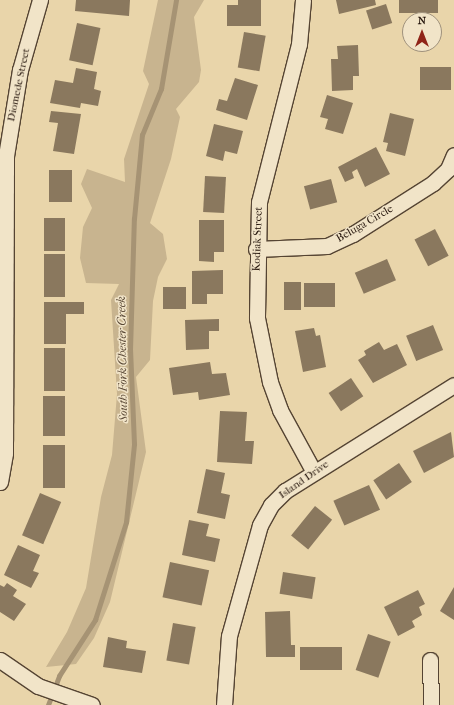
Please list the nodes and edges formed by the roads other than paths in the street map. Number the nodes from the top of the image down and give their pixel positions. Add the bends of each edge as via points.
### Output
1 (40, 0) edge
2 (303, 0) edge
3 (454, 155) edge
4 (256, 249) junction
5 (454, 385) edge
6 (314, 472) junction
7 (0, 482) edge
8 (0, 660) edge
9 (430, 660) dead end
10 (92, 705) edge
11 (220, 705) edge
12 (225, 705) edge
13 (430, 705) edge

1 - 7 street, Diomede Street via 20,70 6,156 5,453
2 - 4 street, Kodiak Street via 299,44 259,202
3 - 4 street, Beluga Circle via 448,169 433,183 352,234 327,246
4 - 6 street, Kodiak Street via 261,354 280,410
5 - 6 street, Island Drive
6 - 12 street, Island Drive via 285,491 271,505 260,525 229,636
8 - 10 street via 38,686 69,700
9 - 13 street
11 - 12 street

